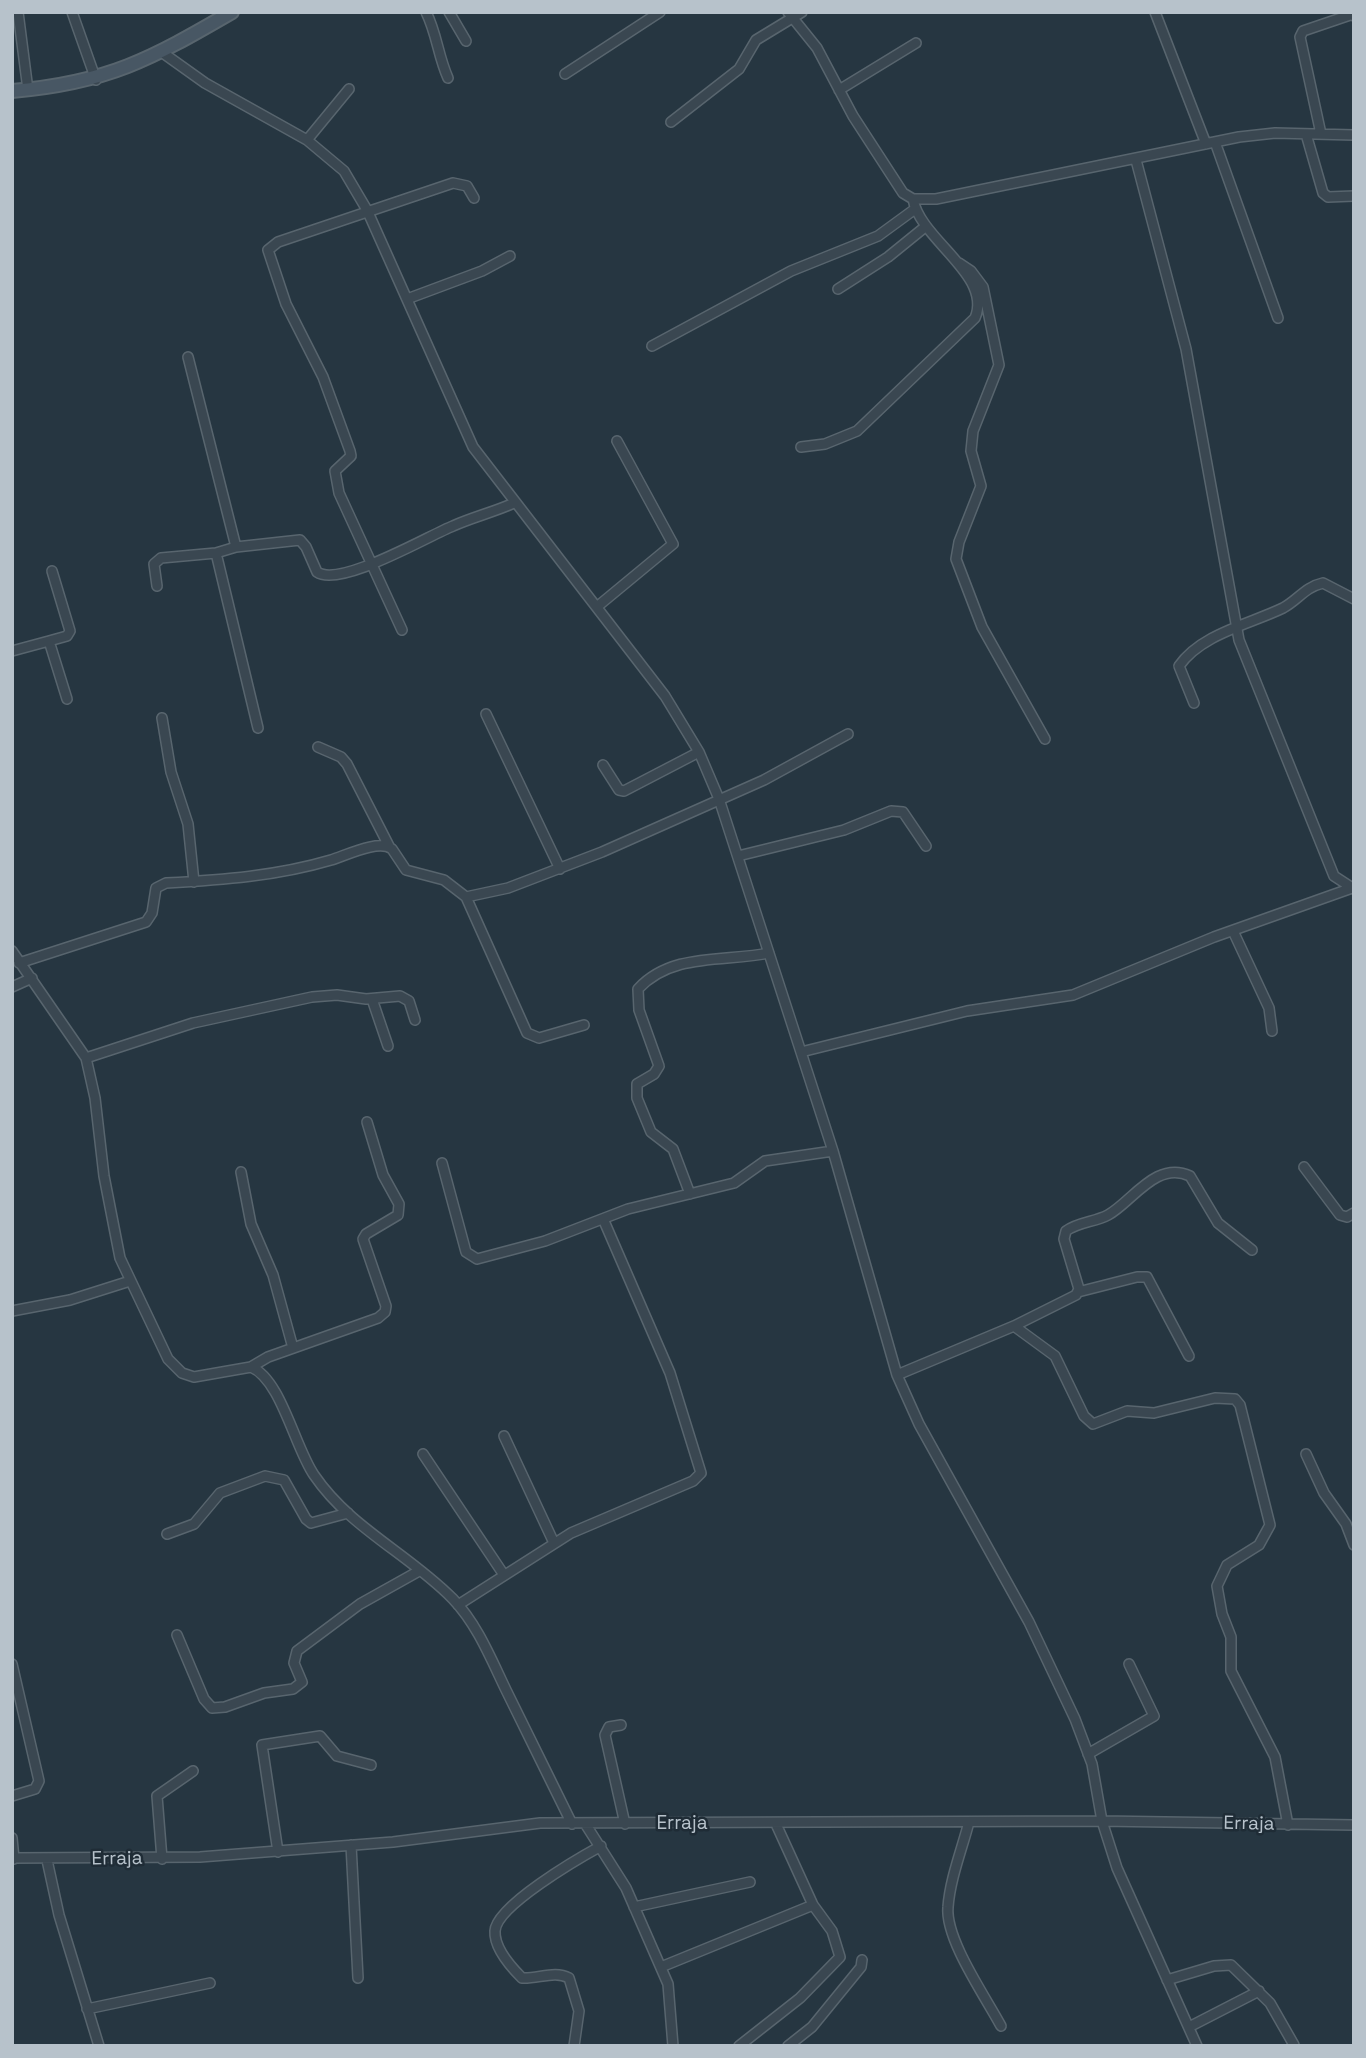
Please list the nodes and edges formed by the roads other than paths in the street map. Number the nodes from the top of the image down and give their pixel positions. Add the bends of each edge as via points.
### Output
1 (18, 12) edge
2 (72, 12) edge
3 (232, 12) edge
4 (426, 12) edge
5 (449, 12) edge
6 (660, 12) edge
7 (1155, 12) edge
8 (795, 14) edge
9 (1353, 14) edge
10 (466, 41) dead end
11 (916, 43) dead end
12 (163, 53) junction
13 (565, 75) dead end
14 (448, 78) dead end
15 (96, 79) junction
16 (349, 89) dead end
17 (28, 90) junction
18 (839, 90) junction
19 (12, 91) edge
20 (671, 122) dead end
21 (1306, 134) junction
22 (1321, 134) junction
23 (1354, 135) edge
24 (307, 140) junction
25 (1210, 144) junction
26 (1136, 160) junction
27 (1354, 196) edge
28 (474, 198) dead end
29 (913, 199) junction
30 (915, 209) junction
31 (367, 210) junction
32 (925, 227) junction
33 (510, 256) dead end
34 (959, 263) junction
35 (838, 289) dead end
36 (407, 299) junction
37 (1278, 318) dead end
38 (652, 346) dead end
39 (187, 358) dead end
40 (617, 441) dead end
41 (801, 447) dead end
42 (514, 503) junction
43 (236, 547) junction
44 (216, 553) junction
45 (372, 563) junction
46 (52, 570) dead end
47 (157, 586) dead end
48 (1354, 599) edge
49 (598, 606) junction
50 (1237, 628) junction
51 (402, 630) dead end
52 (49, 641) junction
53 (12, 651) edge
54 (67, 699) dead end
55 (1194, 703) dead end
56 (486, 714) dead end
57 (162, 718) dead end
58 (258, 727) dead end
59 (848, 734) dead end
60 (1045, 739) dead end
61 (318, 747) dead end
62 (699, 752) junction
63 (603, 765) dead end
64 (719, 799) junction
65 (389, 846) junction
66 (926, 846) dead end
67 (738, 856) junction
68 (561, 869) junction
69 (194, 882) junction
70 (1353, 888) edge
71 (466, 897) junction
72 (1233, 931) junction
73 (12, 951) edge
74 (769, 953) junction
75 (19, 963) junction
76 (32, 978) junction
77 (12, 987) edge
78 (372, 999) junction
79 (415, 1020) dead end
80 (584, 1025) dead end
81 (1272, 1031) dead end
82 (388, 1046) dead end
83 (801, 1052) junction
84 (86, 1058) junction
85 (367, 1122) dead end
86 (833, 1150) junction
87 (442, 1163) dead end
88 (1304, 1167) dead end
89 (241, 1172) dead end
90 (690, 1194) junction
91 (1354, 1213) edge
92 (604, 1221) junction
93 (1252, 1250) dead end
94 (130, 1282) junction
95 (1078, 1292) junction
96 (12, 1311) edge
97 (1014, 1326) junction
98 (293, 1348) junction
99 (1189, 1356) dead end
100 (251, 1367) junction
101 (897, 1375) junction
102 (503, 1436) dead end
103 (423, 1454) dead end
104 (1306, 1454) dead end
105 (348, 1513) junction
106 (167, 1534) dead end
107 (554, 1543) junction
108 (1354, 1545) edge
109 (419, 1571) junction
110 (504, 1575) junction
111 (458, 1605) junction
112 (177, 1635) dead end
113 (12, 1664) edge
114 (1129, 1664) dead end
115 (621, 1725) dead end
116 (1088, 1754) junction
117 (371, 1765) dead end
118 (193, 1771) dead end
119 (12, 1796) edge
120 (1102, 1821) junction
121 (968, 1822) junction
122 (572, 1824) junction
123 (625, 1824) junction
124 (776, 1824) junction
125 (586, 1825) junction
126 (1288, 1825) junction
127 (1354, 1825) edge
128 (12, 1838) edge
129 (351, 1845) junction
130 (601, 1846) junction
131 (278, 1852) junction
132 (13, 1858) edge
133 (162, 1859) junction
134 (47, 1860) junction
135 (750, 1882) dead end
136 (813, 1905) junction
137 (634, 1907) junction
138 (862, 1960) dead end
139 (661, 1967) junction
140 (358, 1979) dead end
141 (1167, 1980) junction
142 (210, 1983) dead end
143 (1259, 1991) junction
144 (87, 2009) junction
145 (1001, 2026) dead end
146 (1189, 2027) junction
147 (1294, 2045) edge
148 (99, 2046) edge
149 (574, 2046) edge
150 (673, 2046) edge
151 (739, 2046) edge
152 (789, 2046) edge
153 (1196, 2046) edge

1 - 17 street
2 - 15 street
3 - 12 main road
4 - 14 street
5 - 10 street
6 - 13 street
7 - 25 street
8 - 18 street
8 - 20 street via 756,40 739,69
9 - 22 street via 1303,31 1300,37
11 - 18 street
12 - 15 main road
12 - 24 street via 182,70
15 - 17 main road
16 - 24 street
17 - 19 main road
18 - 29 street via 903,193
21 - 22 street
21 - 25 street via 1256,135
21 - 27 street via 1323,193
22 - 23 street
24 - 31 street via 344,171
25 - 26 street
25 - 37 street
26 - 29 street via 936,200
26 - 50 street via 1186,348
28 - 31 street via 459,182
29 - 30 street
30 - 32 street
30 - 38 street via 878,236 783,275
31 - 36 street
31 - 45 street via 278,242 269,247 268,254 285,304 334,402 351,450 351,456 335,471 336,483
32 - 34 street
32 - 35 street
33 - 36 street
34 - 41 street via 979,304 975,318 857,431 825,444
34 - 60 street via 983,288 999,365 972,431 971,451 981,486 956,559 982,627
36 - 42 street via 463,428
39 - 43 street
40 - 49 street via 673,544
42 - 45 street
42 - 49 street
43 - 44 street
43 - 45 street via 300,540 323,576
44 - 47 street via 161,558 154,564
44 - 58 street
45 - 51 street
46 - 52 street via 70,631
48 - 50 street via 1323,583 1314,585 1284,607
49 - 62 street via 665,696
50 - 55 street via 1200,647 1179,666
50 - 70 street via 1334,876
52 - 53 street
52 - 54 street
56 - 68 street
57 - 69 street via 171,772 188,824
59 - 64 street via 791,767
61 - 65 street via 347,764
62 - 63 street via 624,791
62 - 64 street
64 - 67 street
64 - 68 street
65 - 69 street via 265,875
65 - 71 street via 406,870 444,880
66 - 67 street via 904,812 891,811 844,830
67 - 74 street
68 - 71 street
69 - 75 street via 160,885 150,918 139,925
70 - 72 street
71 - 80 street via 531,1037
72 - 81 street via 1269,1009
72 - 83 street via 1073,995 967,1011
73 - 75 street
74 - 83 street
74 - 90 street via 689,963 667,970 638,989 639,1010 659,1066 637,1084 637,1098 651,1132 677,1155
75 - 76 street
76 - 77 street
76 - 84 street
78 - 79 street via 406,998
78 - 82 street
78 - 84 street via 312,997 193,1023
83 - 86 street
84 - 94 street via 116,1244
85 - 98 street via 383,1175 399,1204 398,1215 363,1239 385,1312
86 - 90 street via 765,1161 740,1181
86 - 101 street
87 - 92 street via 466,1252 477,1259
88 - 91 street via 1340,1215
89 - 98 street via 251,1224 273,1275
90 - 92 street via 628,1209
92 - 107 street via 670,1373 701,1473 693,1481 608,1515
93 - 95 street via 1218,1223 1190,1176 1173,1174 1147,1182 1111,1213 1066,1231
94 - 96 street
94 - 100 street via 168,1359 182,1373 206,1376
95 - 97 street
95 - 99 street via 1147,1277
97 - 101 street
97 - 126 street via 1058,1359 1084,1416 1093,1424 1126,1411 1156,1413 1222,1397 1240,1405 1270,1525 1259,1545 1222,1572 1218,1594 1231,1637 1231,1671 1275,1757
98 - 100 street
100 - 105 street via 268,1378 314,1475
101 - 116 street via 919,1424 1051,1665
102 - 107 street
103 - 110 street
104 - 108 street
105 - 106 street via 308,1522 288,1483 270,1476 220,1493 194,1524
105 - 109 street
107 - 110 street
109 - 111 street
109 - 112 street via 360,1604 297,1651 293,1663 302,1682 293,1689 264,1693 225,1707 212,1707 204,1699
110 - 111 street
111 - 122 street via 485,1646
113 - 119 street via 39,1781 35,1789
114 - 116 street via 1154,1716
115 - 123 street via 609,1727 605,1735
116 - 120 street
117 - 131 street via 337,1756 320,1736 262,1745
118 - 133 street via 157,1796
120 - 121 street, Erraja
120 - 126 street, Erraja
120 - 141 street via 1117,1868
121 - 124 street, Erraja
121 - 145 street via 949,1900 949,1920 957,1948
122 - 125 street, Erraja
122 - 129 street, Erraja
123 - 124 street, Erraja
123 - 125 street, Erraja
124 - 136 street
125 - 130 street
126 - 127 street, Erraja
128 - 132 street
129 - 131 street, Erraja
129 - 140 street
130 - 137 street
130 - 149 street via 517,1901 495,1927 502,1953 522,1978 558,1974 569,1978 579,2011
131 - 133 street, Erraja
132 - 134 street, Erraja
133 - 134 street, Erraja
134 - 144 street
135 - 137 street
136 - 139 street
136 - 151 street via 832,1931 839,1960
137 - 139 street
138 - 152 street via 811,2027
139 - 150 street via 671,1997
141 - 143 street via 1228,1964
141 - 146 street
142 - 144 street
143 - 146 street
143 - 147 street
144 - 148 street
146 - 153 street

